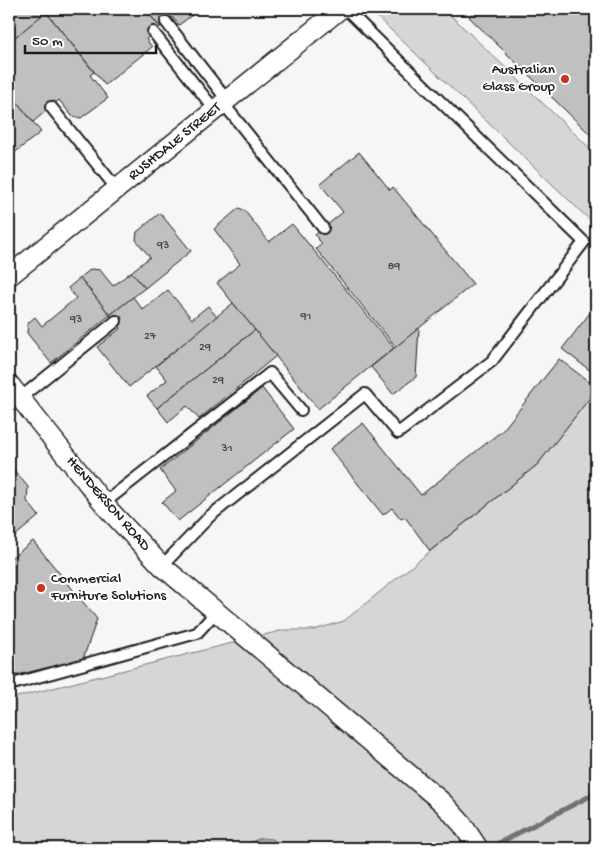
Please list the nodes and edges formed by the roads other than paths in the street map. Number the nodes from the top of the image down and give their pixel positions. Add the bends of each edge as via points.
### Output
1 (338, 10) edge
2 (166, 22) dead end
3 (153, 32) dead end
4 (222, 104) junction
5 (51, 107) dead end
6 (117, 189) junction
7 (323, 228) dead end
8 (9, 276) edge
9 (116, 321) dead end
10 (9, 384) edge
11 (20, 398) junction
12 (302, 410) dead end
13 (104, 503) junction
14 (162, 566) junction
15 (217, 611) junction
16 (9, 685) edge
17 (478, 848) edge

1 - 4 street, RUSHDALE STREET
1 - 14 lane via 584,242 492,361 477,373 398,433 365,394 210,516
2 - 4 lane
3 - 4 lane
4 - 6 street, RUSHDALE STREET
4 - 7 lane
5 - 6 lane
6 - 8 street, RUSHDALE STREET
9 - 11 lane
10 - 11 street, HENDERSON ROAD
11 - 13 street, HENDERSON ROAD
12 - 13 lane via 270,373
13 - 14 street, HENDERSON ROAD
14 - 15 street, HENDERSON ROAD
15 - 16 lane via 197,632
15 - 17 street, HENDERSON ROAD via 442,802

